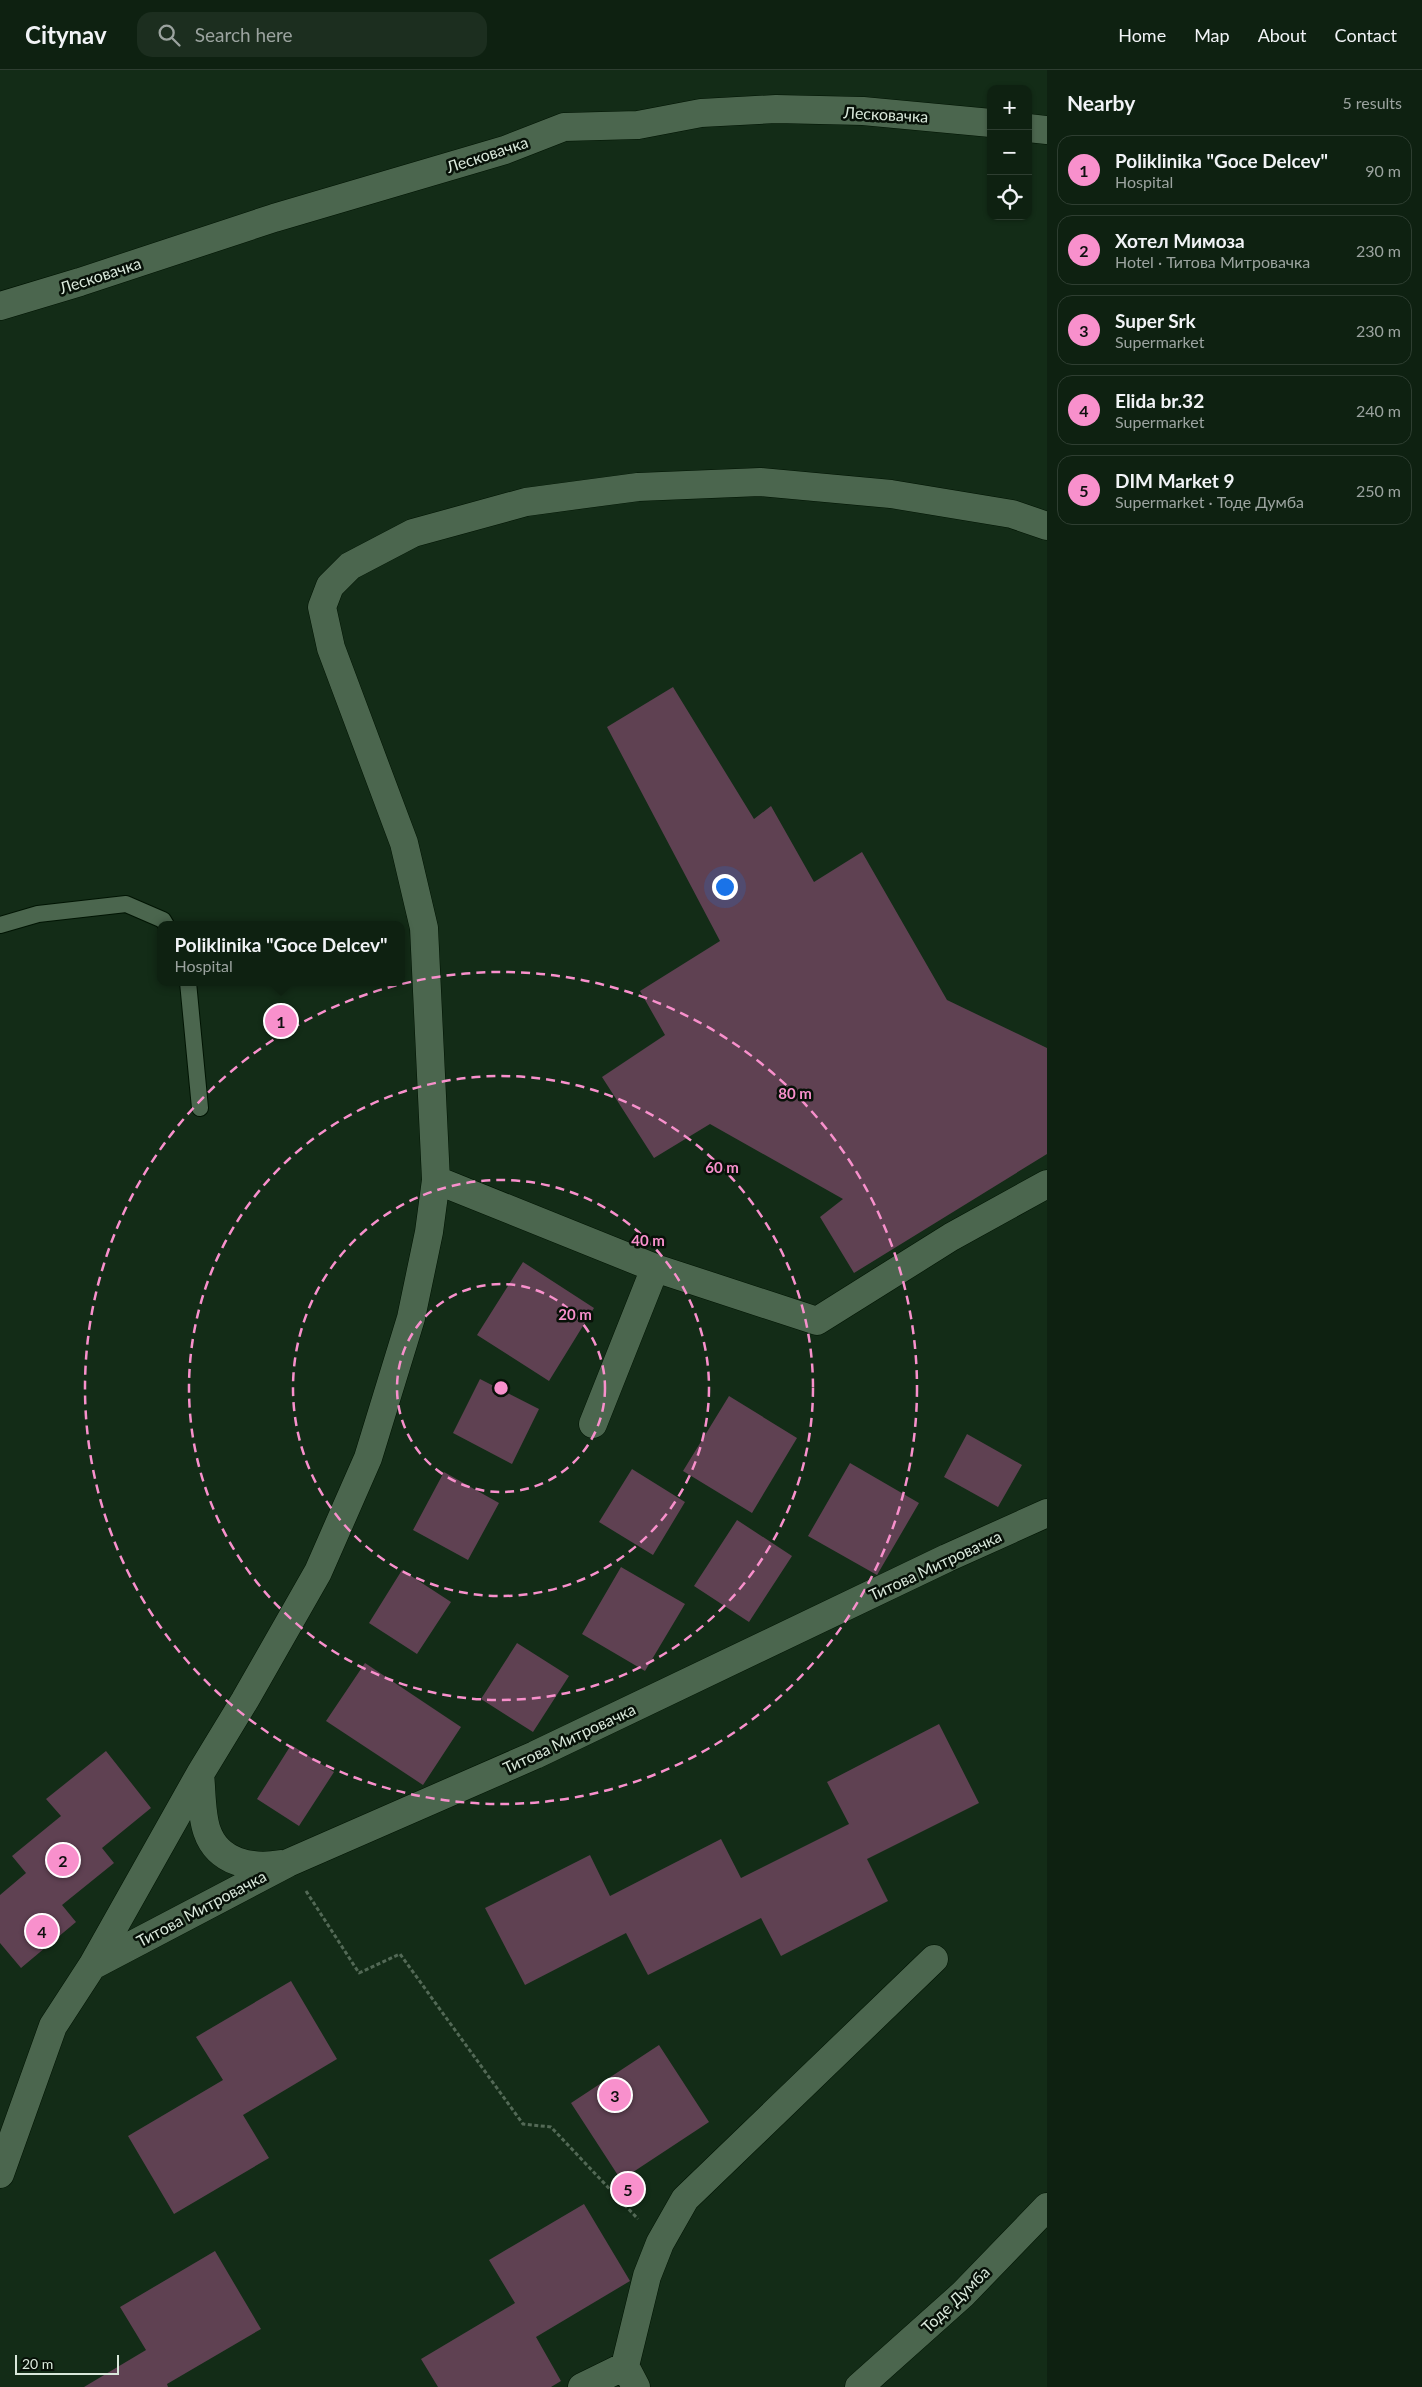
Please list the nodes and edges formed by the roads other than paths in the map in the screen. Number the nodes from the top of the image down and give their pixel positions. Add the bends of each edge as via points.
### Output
1 (987, 123) edge
2 (1032, 128) edge
3 (1047, 130) edge
4 (0, 306) edge
5 (1047, 526) edge
6 (164, 921) edge
7 (0, 925) edge
8 (188, 986) edge
9 (200, 1108) dead end
10 (436, 1180) junction
11 (1047, 1184) edge
12 (655, 1268) junction
13 (593, 1424) dead end
14 (1047, 1514) edge
15 (200, 1774) junction
16 (288, 1863) junction
17 (934, 1959) dead end
18 (92, 1966) junction
19 (0, 2174) edge
20 (1047, 2207) edge
21 (630, 2377) edge
22 (582, 2387) edge
23 (859, 2387) edge

1 - 4 street, Лесковачка via 863,111 776,109 701,113 638,125 564,127 505,150 274,218
2 - 3 street
5 - 10 street via 1012,514 891,494 760,482 638,487 526,502 413,533 350,566 330,586 322,607 330,648 404,843 424,928
6 - 7 lane via 126,904 38,914
8 - 9 lane
10 - 12 street
10 - 15 street via 411,1318 368,1458 318,1572
11 - 12 street via 952,1237 817,1321
12 - 13 street
14 - 16 street, Титова Митровачка via 930,1566 535,1755
15 - 16 street via 207,1830 214,1845 226,1856 248,1865
15 - 18 street
16 - 18 street, Титова Митровачка
17 - 21 street via 684,2199 660,2243 647,2276
18 - 19 street via 53,2026
20 - 23 street, Тоде Думба via 963,2294
21 - 22 street

